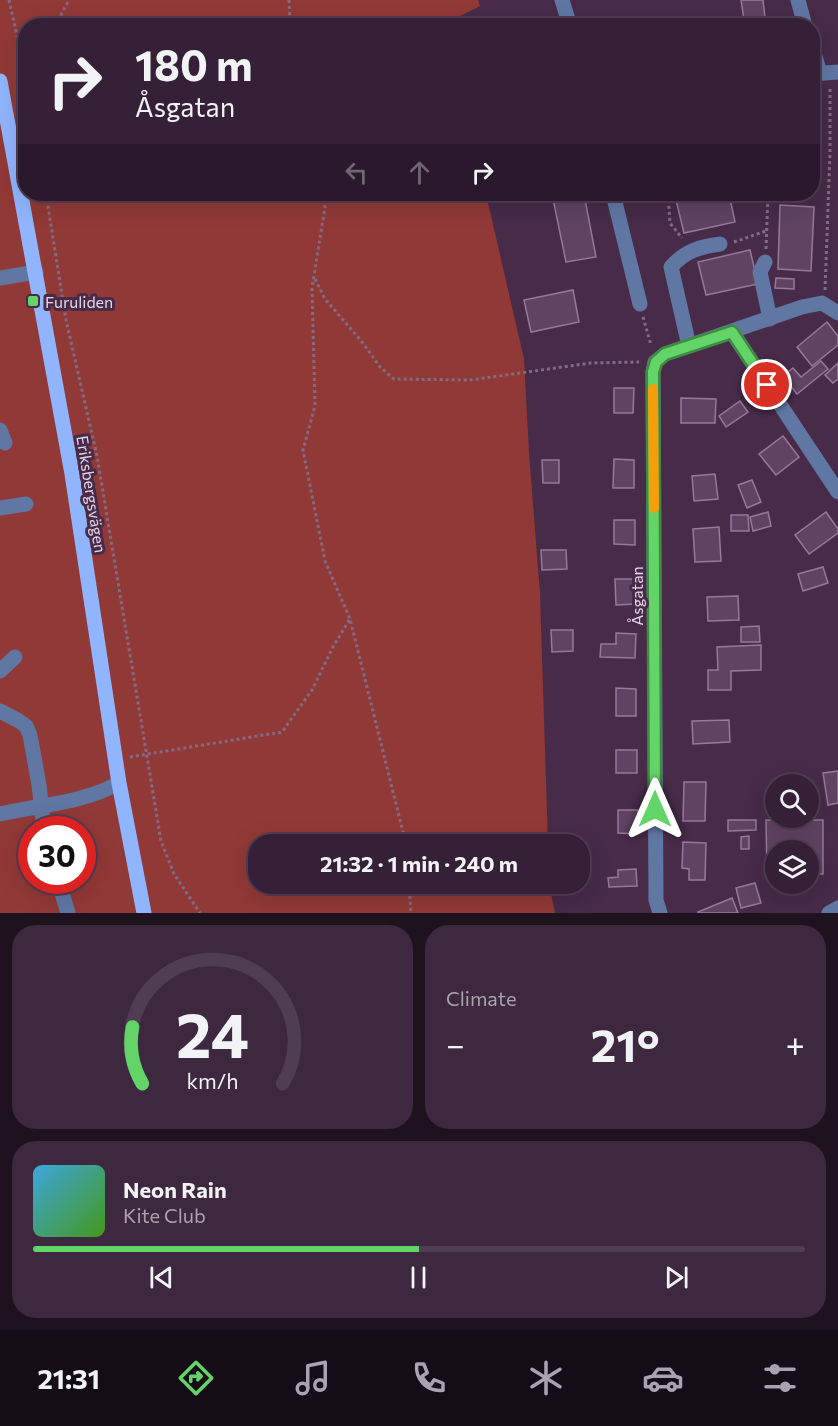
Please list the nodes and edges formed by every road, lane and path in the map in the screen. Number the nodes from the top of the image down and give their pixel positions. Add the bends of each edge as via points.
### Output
1 (9, 0) edge
2 (69, 0) edge
3 (289, 0) edge
4 (562, 0) edge
5 (798, 0) edge
6 (59, 18) edge
7 (290, 18) edge
8 (568, 18) edge
9 (804, 18) edge
10 (18, 40) edge
11 (838, 72) edge
12 (820, 74) edge
13 (820, 77) edge
14 (0, 81) edge
15 (18, 176) edge
16 (23, 201) edge
17 (47, 201) edge
18 (323, 201) edge
19 (615, 201) edge
20 (668, 201) edge
21 (768, 201) edge
22 (766, 231) junction
23 (720, 244) joint
24 (692, 250) junction
25 (765, 262) joint
26 (36, 272) junction
27 (0, 278) edge
28 (314, 278) junction
29 (822, 303) junction
30 (640, 304) joint
31 (838, 313) edge
32 (770, 319) junction
33 (732, 332) junction
34 (689, 346) junction
35 (656, 362) junction
36 (838, 492) edge
37 (26, 504) dead end
38 (0, 508) edge
39 (350, 619) junction
40 (15, 657) dead end
41 (0, 671) edge
42 (0, 711) edge
43 (145, 754) junction
44 (119, 783) junction
45 (43, 807) junction
46 (0, 814) edge
47 (43, 816) edge
48 (404, 834) edge
49 (62, 894) edge
50 (410, 894) edge
51 (838, 908) edge
52 (68, 913) edge
53 (144, 913) edge
54 (200, 913) edge
55 (411, 913) edge
56 (660, 913) edge
57 (829, 913) edge

1 - 10 path
2 - 6 path
3 - 7 path
4 - 8 street
5 - 9 street
11 - 12 street
13 - 29 path via 831,92
14 - 15 main road, Eriksbergsvägen
16 - 26 main road, Eriksbergsvägen
17 - 43 path via 66,320 97,456
18 - 28 path
19 - 30 street
20 - 24 path via 670,223
21 - 22 path
22 - 23 path
22 - 25 path
23 - 24 street
24 - 34 street via 671,267
25 - 32 street via 760,272
26 - 27 street
26 - 44 main road, Eriksbergsvägen via 72,474
28 - 35 path via 325,299 394,379 470,380 591,363
28 - 39 path via 315,406 303,450 325,561
29 - 31 street
29 - 32 street
30 - 35 path
32 - 33 street
33 - 34 street
33 - 36 street
34 - 35 street via 665,354
35 - 56 street, Åsgatan via 656,900
37 - 38 street
39 - 43 path via 312,690 282,732
39 - 48 path
40 - 41 street
42 - 45 street via 26,726
43 - 54 path via 168,861
44 - 45 street via 102,793
44 - 53 main road, Eriksbergsvägen
45 - 46 street
45 - 47 street
49 - 52 street
50 - 55 path
51 - 57 street

